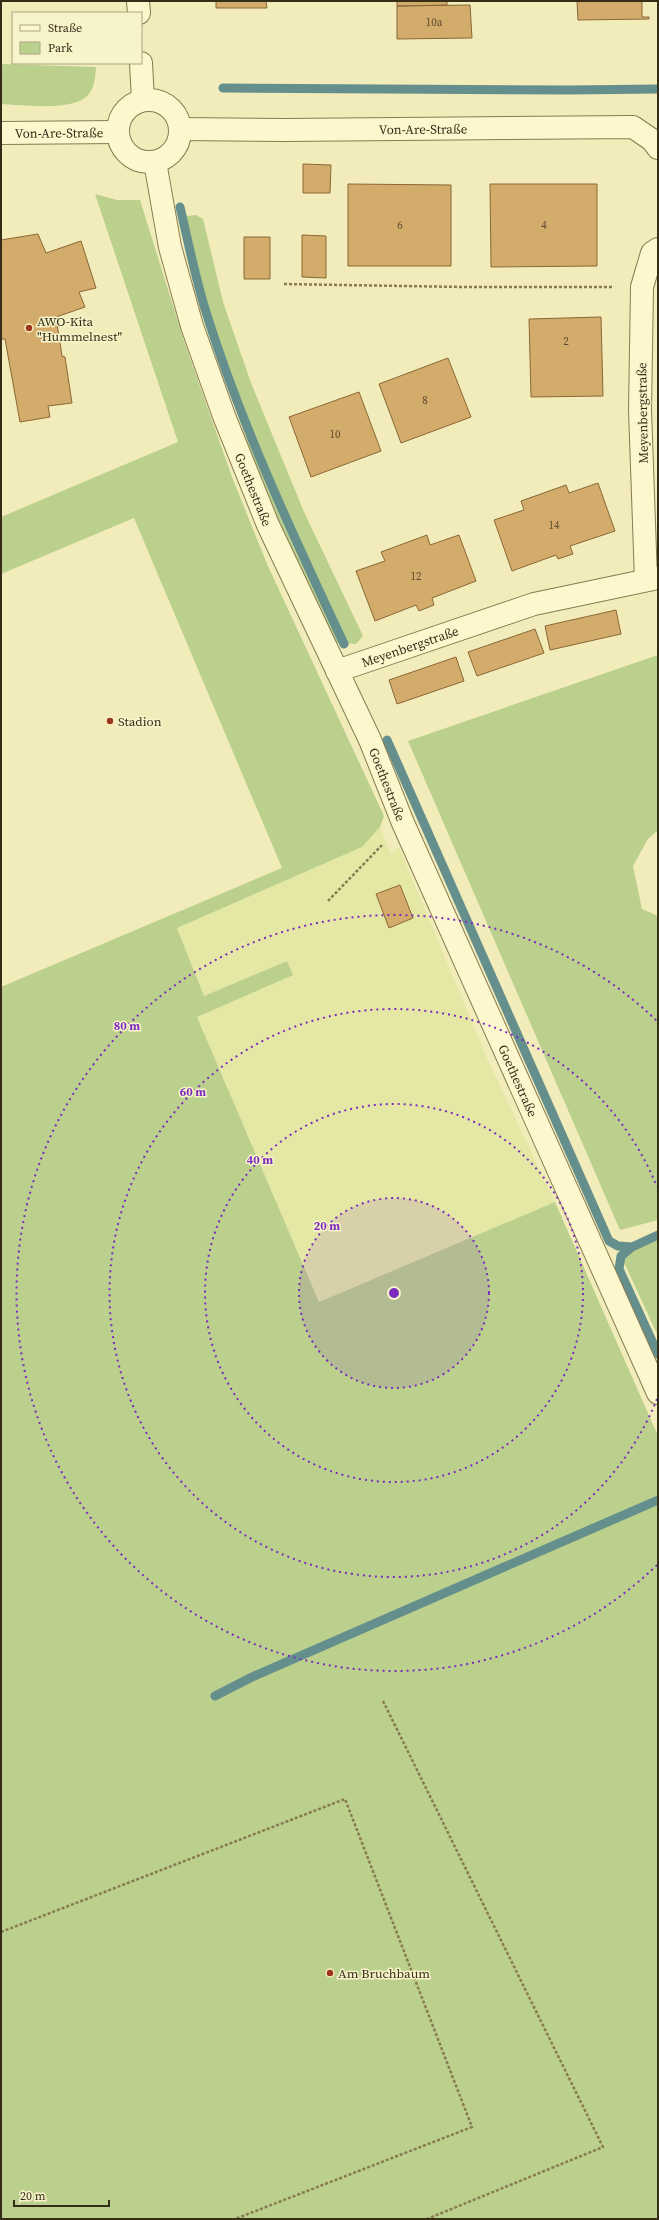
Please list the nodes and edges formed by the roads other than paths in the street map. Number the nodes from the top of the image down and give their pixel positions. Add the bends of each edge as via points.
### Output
1 (138, 1) edge
2 (138, 12) edge
3 (141, 64) edge
4 (143, 100) junction
5 (180, 129) junction
6 (116, 132) junction
7 (1, 133) edge
8 (658, 148) edge
9 (156, 162) junction
10 (658, 249) edge
11 (652, 579) edge
12 (337, 672) junction
13 (658, 1393) edge

1 - 2 street
3 - 4 street
4 - 5 street via 157,100 168,106 176,116
4 - 6 street via 124,111 118,121
5 - 8 street, Von-Are-Straße via 633,127 652,140
5 - 9 street via 179,140 174,150 166,158
6 - 7 street, Von-Are-Straße
6 - 9 street via 120,146 129,156 141,162
9 - 12 street, Goethestraße via 170,247 192,326 268,525
10 - 11 street, Meyenbergstraße via 652,253 642,287 640,410
11 - 12 street, Meyenbergstraße via 534,604
12 - 13 street, Goethestraße via 370,740 403,823

